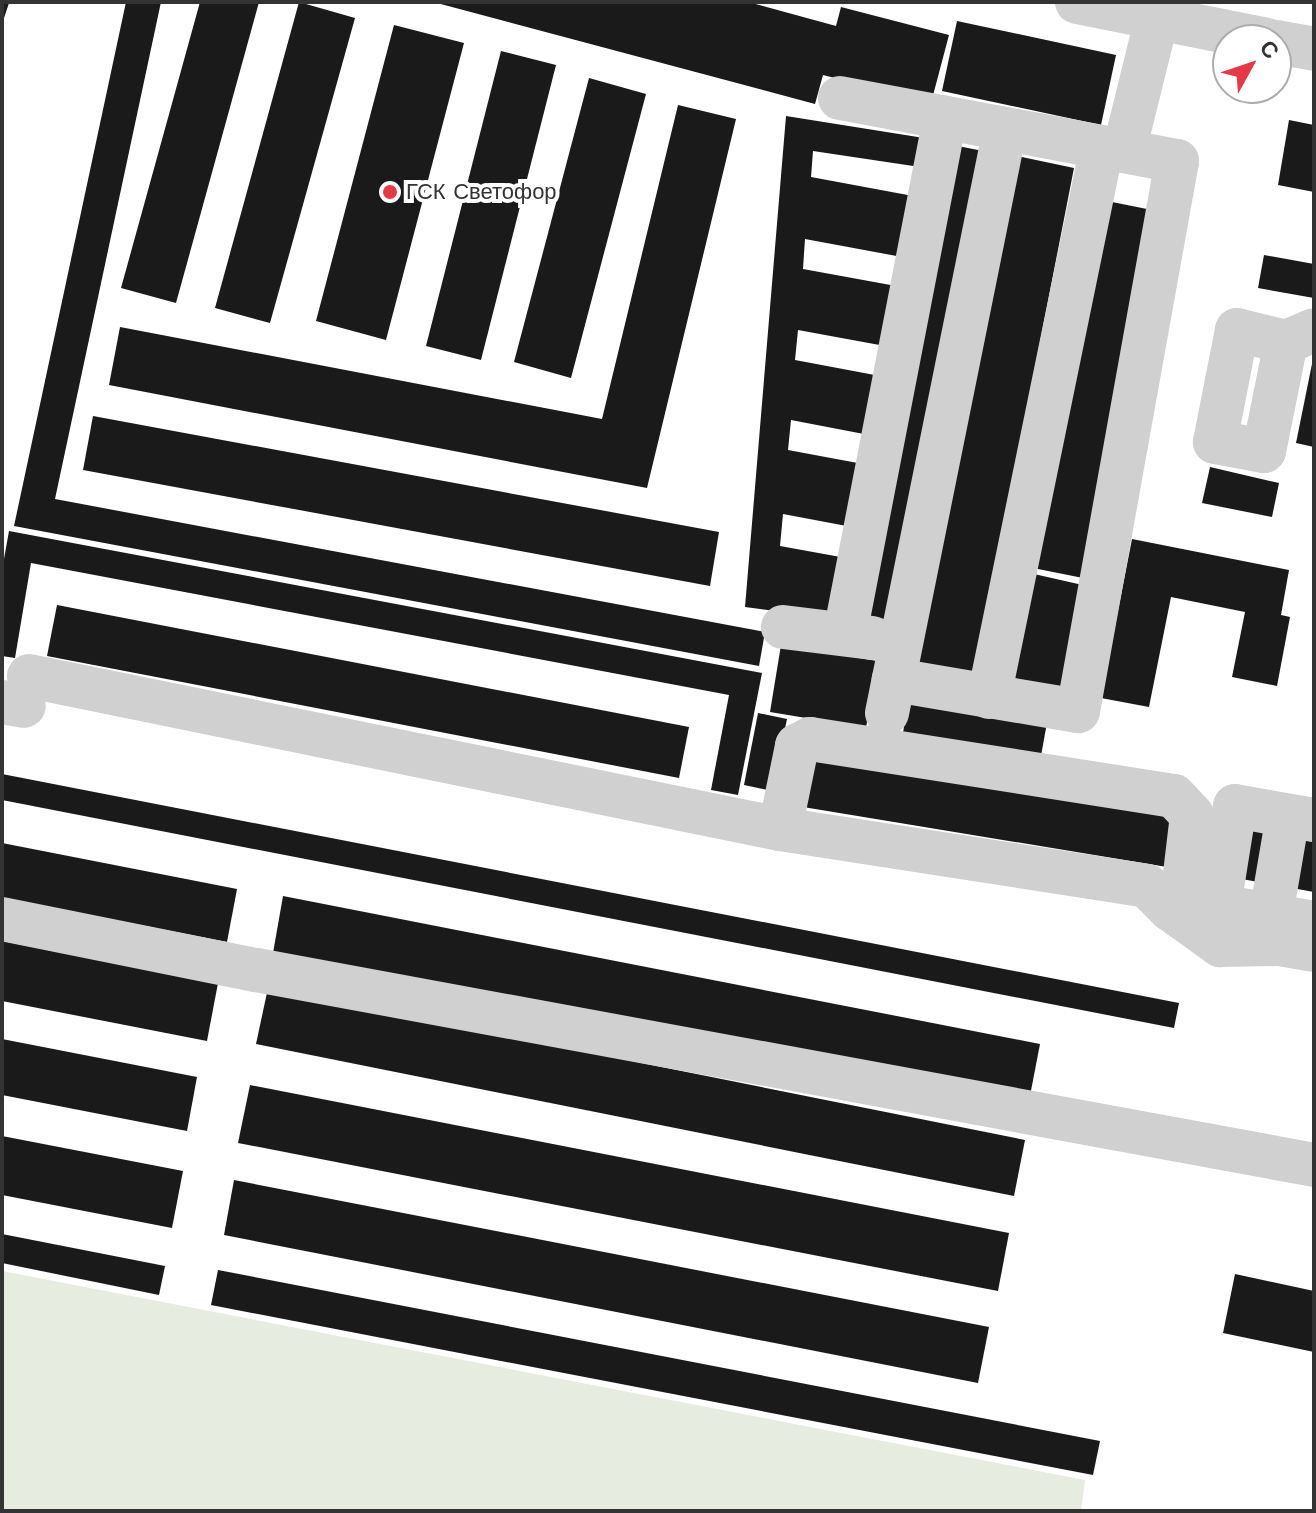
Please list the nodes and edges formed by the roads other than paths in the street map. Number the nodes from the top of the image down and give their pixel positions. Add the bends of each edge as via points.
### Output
1 (1077, 2) edge
2 (1157, 18) junction
3 (1212, 29) edge
4 (1292, 45) edge
5 (1314, 49) edge
6 (840, 98) dead end
7 (945, 118) junction
8 (1005, 129) junction
9 (1113, 149) junction
10 (783, 627) dead end
11 (845, 634) junction
12 (895, 679) junction
13 (18, 695) edge
14 (989, 697) junction
15 (1294, 821) edge
16 (780, 829) junction
17 (1180, 916) junction
18 (2, 919) edge
19 (1289, 924) edge
20 (1314, 1165) edge

1 - 2 street
2 - 3 street
2 - 9 street
4 - 5 street
6 - 7 street
7 - 8 street
7 - 11 street
8 - 9 street
8 - 12 street
9 - 14 street
9 - 14 street via 1177,161 1078,711
10 - 11 street
11 - 12 street
12 - 14 street
13 - 16 street
15 - 19 street
15 - 19 street via 1235,806 1219,906
16 - 17 street via 1147,886
16 - 17 street via 797,746 810,739 1174,796 1192,815
17 - 19 street via 1220,945 1280,944
18 - 20 street

